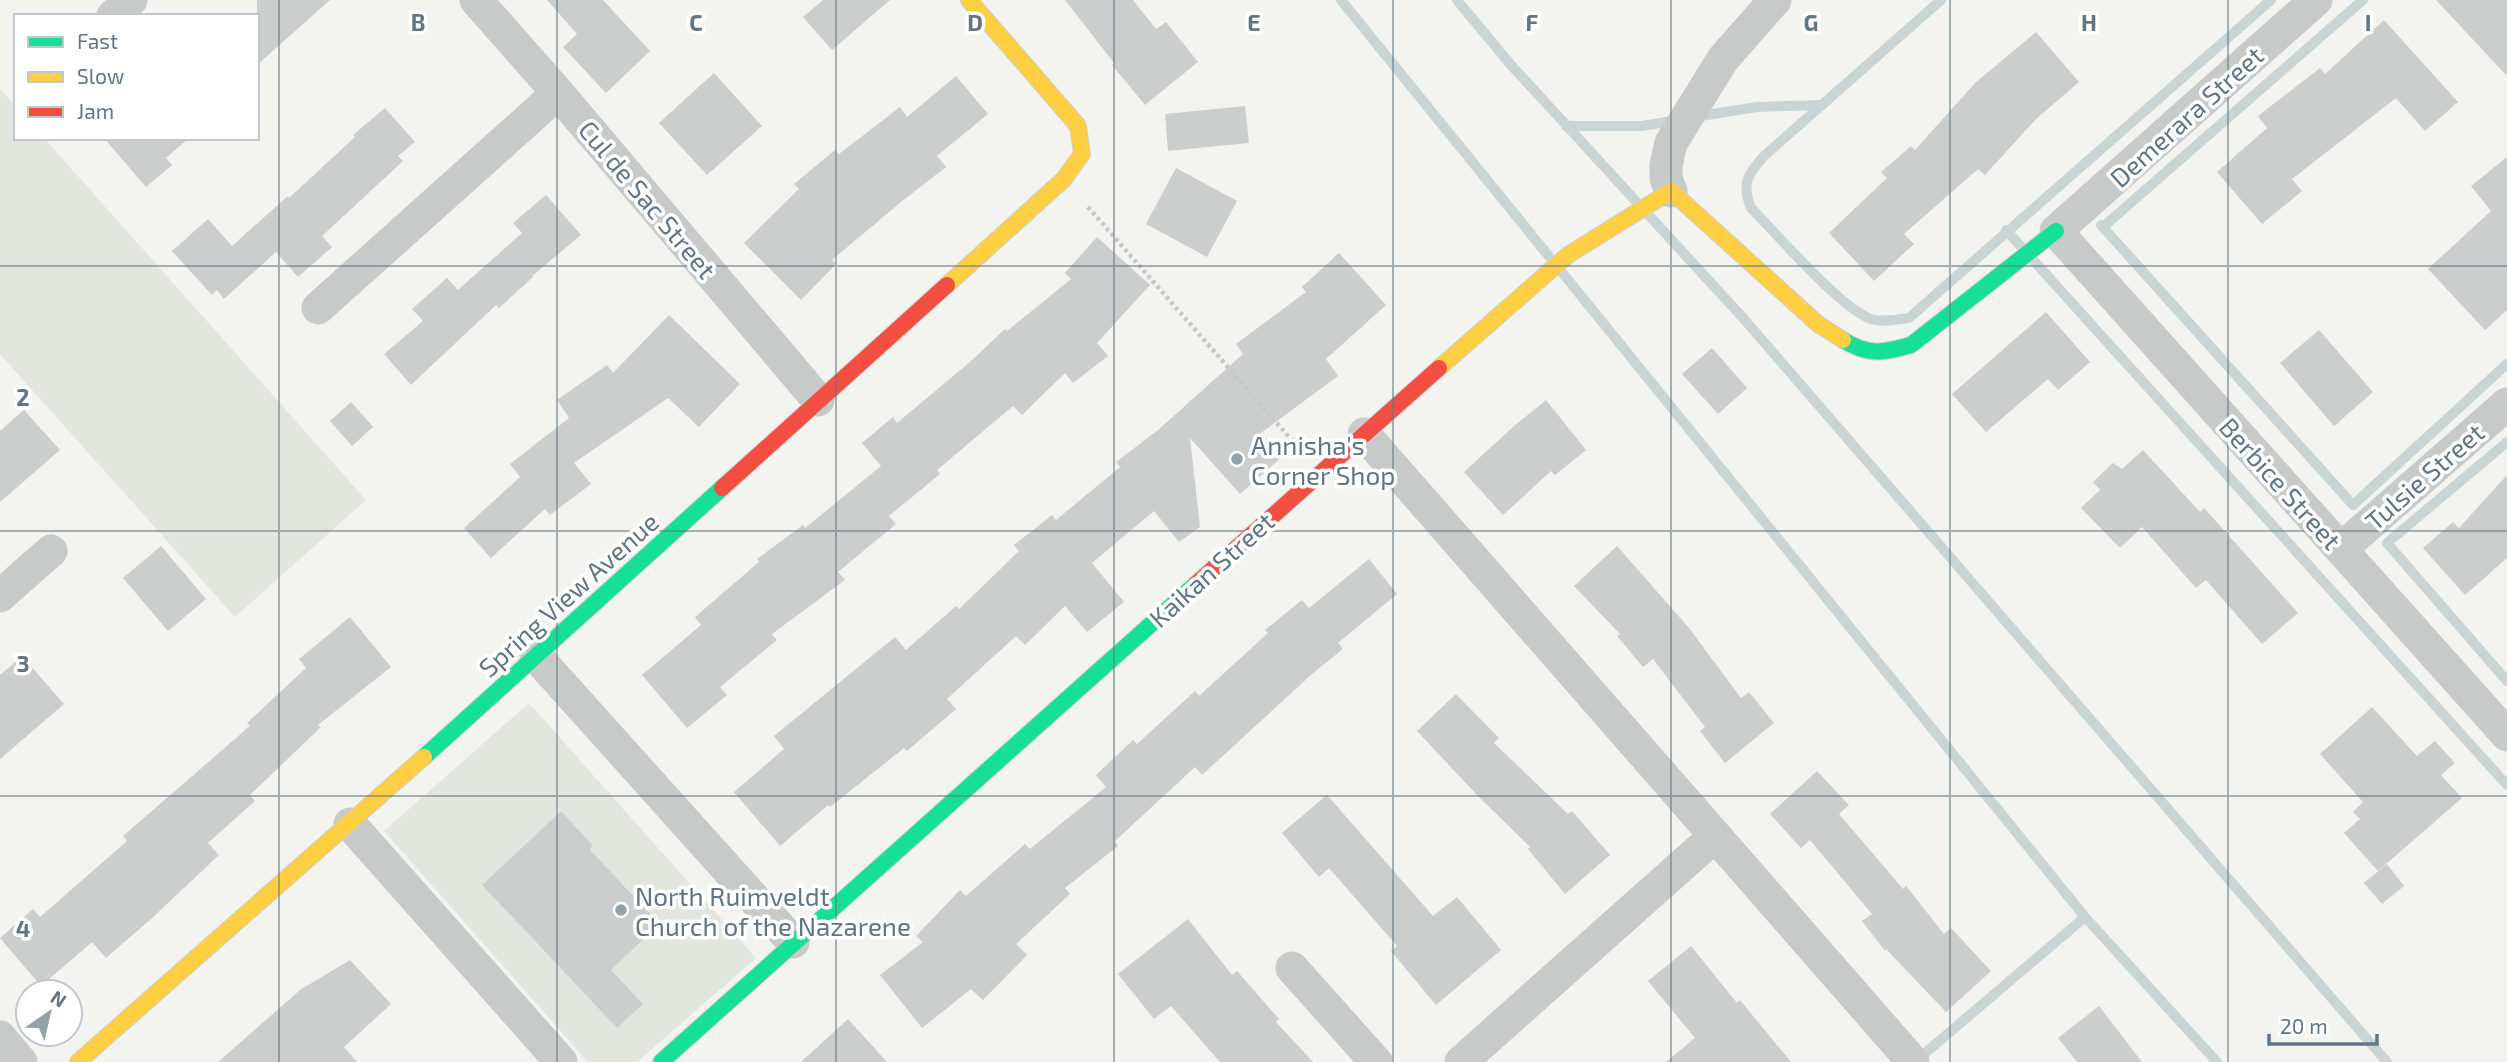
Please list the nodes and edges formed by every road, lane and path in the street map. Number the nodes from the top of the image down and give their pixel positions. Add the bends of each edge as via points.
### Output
1 (131, 0) edge
2 (476, 0) edge
3 (969, 0) edge
4 (1775, 0) edge
5 (2316, 0) edge
6 (115, 14) edge
7 (558, 93) junction
8 (1064, 179) junction
9 (1671, 191) junction
10 (2056, 231) junction
11 (318, 308) dead end
12 (818, 400) junction
13 (2507, 404) edge
14 (1364, 434) junction
15 (1320, 472) junction
16 (2341, 549) junction
17 (51, 551) dead end
18 (0, 596) edge
19 (536, 656) junction
20 (2507, 735) edge
21 (350, 824) junction
22 (1715, 836) junction
23 (793, 942) junction
24 (1292, 968) dead end
25 (0, 1037) edge
26 (21, 1062) edge
27 (78, 1062) edge
28 (561, 1062) edge
29 (661, 1062) edge
30 (1376, 1062) edge
31 (1461, 1062) edge
32 (1913, 1062) edge

1 - 6 street
2 - 7 street, Cul de Sac Street
3 - 8 street, Spring View Avenue via 1078,126 1082,154
4 - 9 street via 1723,59 1671,144 1666,165
5 - 10 street, Demerara Street
7 - 11 street
7 - 12 street, Cul de Sac Street
8 - 12 street, Spring View Avenue
8 - 15 path
9 - 10 street via 1818,324 1859,350 1885,352 1911,345
9 - 14 street, Kaikan Street via 1568,255
10 - 16 street, Berbice Street
12 - 19 street, Spring View Avenue
13 - 16 street, Tulsie Street
14 - 15 street, Kaikan Street
14 - 22 street
15 - 23 street, Kaikan Street
16 - 20 street, Berbice Street
17 - 18 street
19 - 21 street, Spring View Avenue
19 - 23 street
21 - 27 street, Spring View Avenue
21 - 28 street
22 - 31 street
22 - 32 street
23 - 29 street, Kaikan Street
24 - 30 street
25 - 26 street

